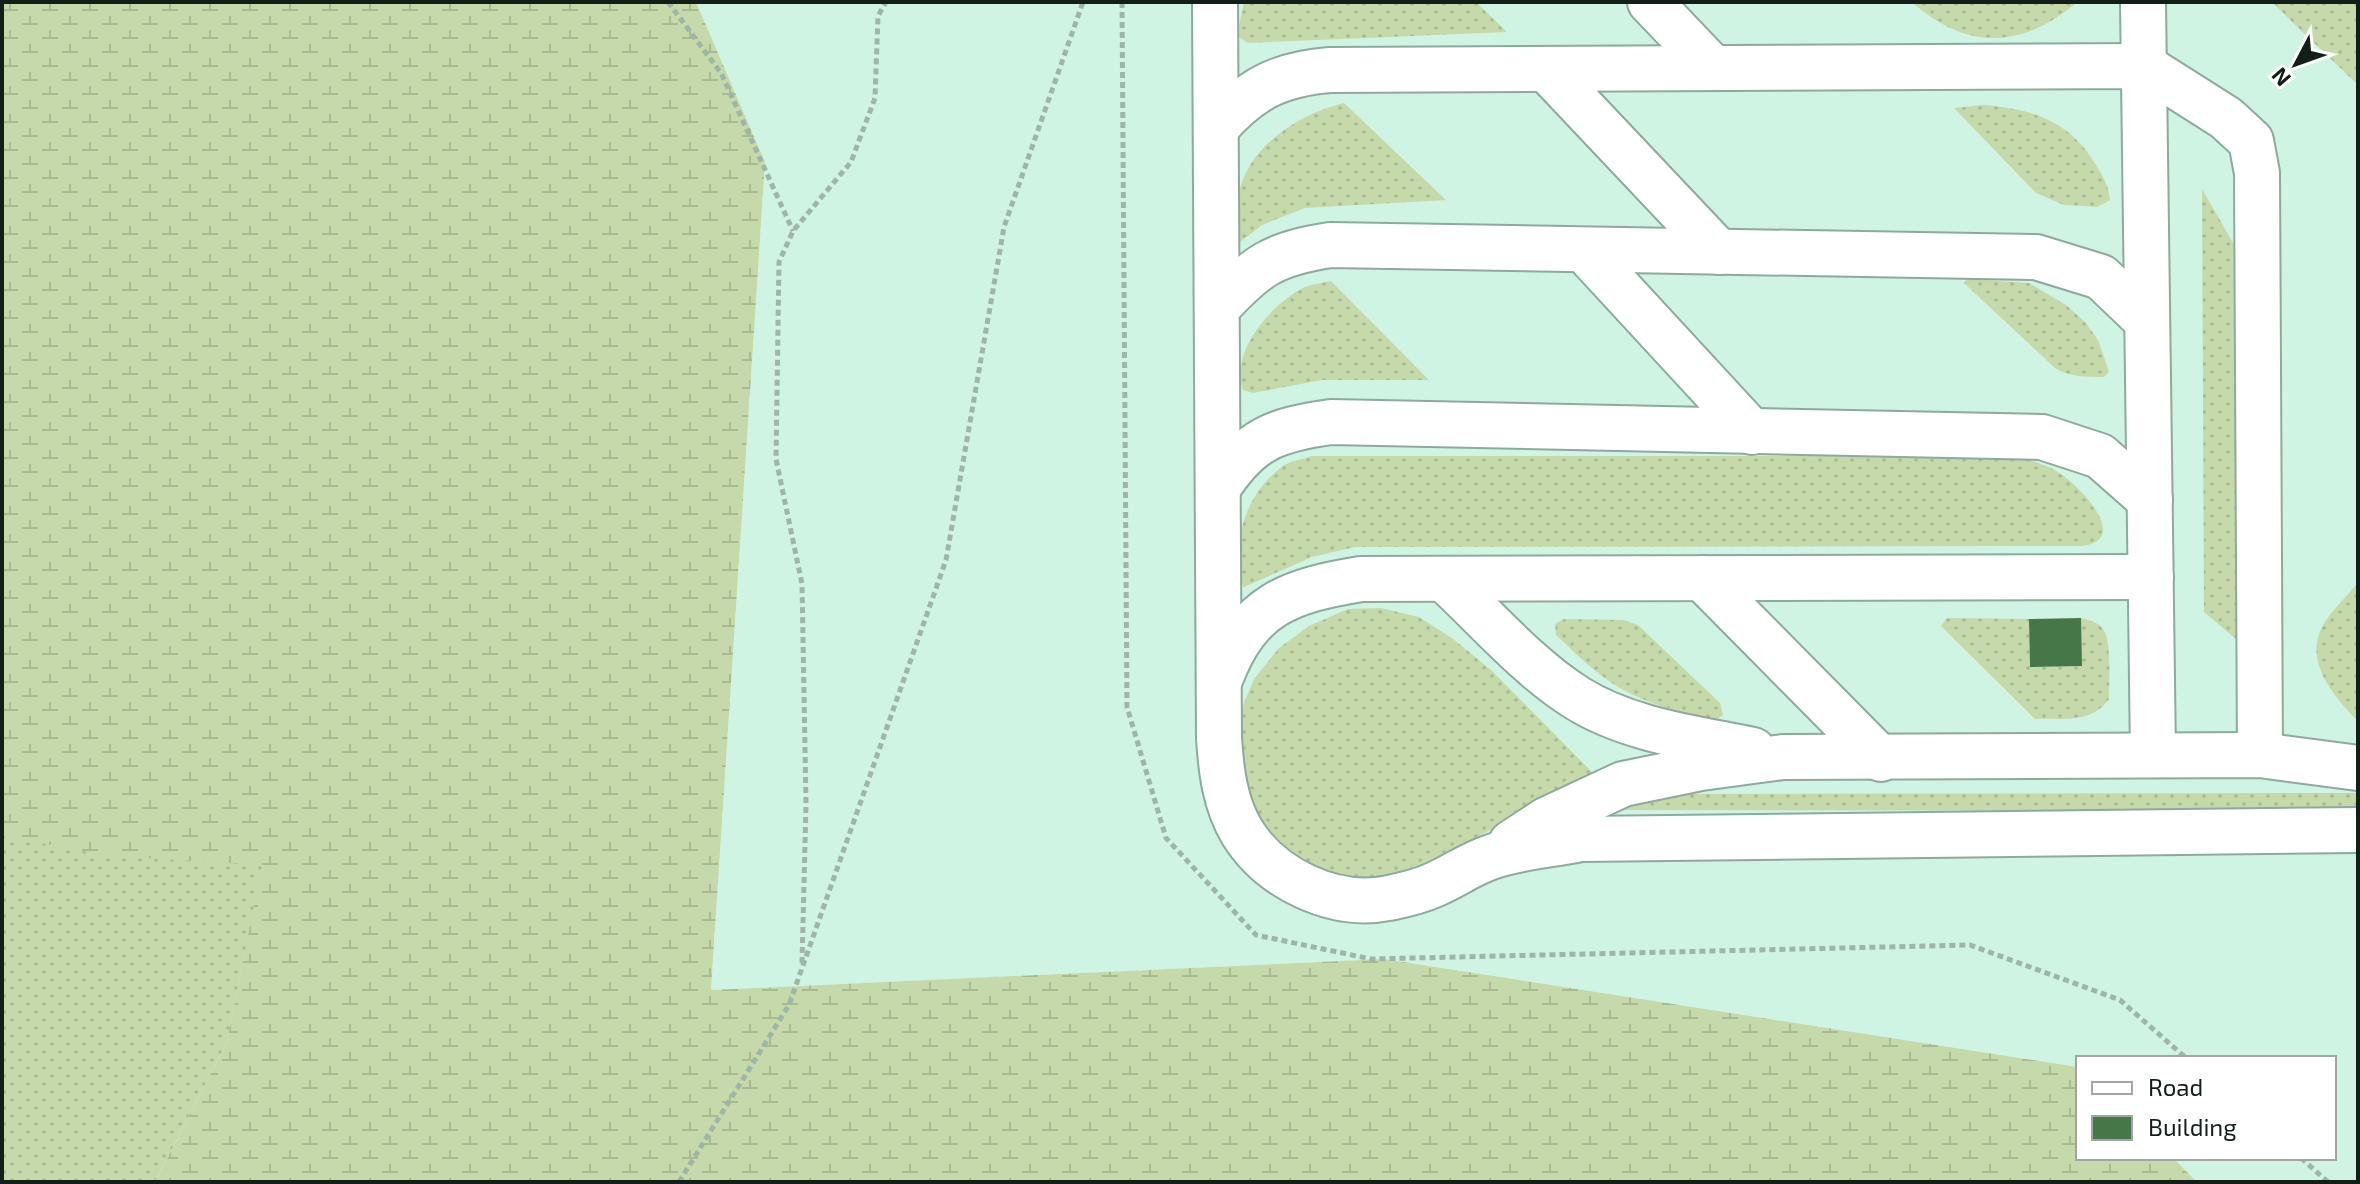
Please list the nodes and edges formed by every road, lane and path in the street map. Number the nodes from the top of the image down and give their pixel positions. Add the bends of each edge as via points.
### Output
1 (668, 2) edge
2 (886, 2) edge
3 (1083, 2) edge
4 (1122, 2) edge
5 (1215, 2) edge
6 (1650, 2) edge
7 (2143, 2) edge
8 (2144, 66) junction
9 (1712, 67) junction
10 (1547, 70) junction
11 (1216, 128) junction
12 (793, 231) junction
13 (1585, 251) junction
14 (1719, 252) junction
15 (1217, 308) junction
16 (2147, 321) junction
17 (1752, 432) junction
18 (1218, 488) junction
19 (2150, 500) junction
20 (2151, 577) junction
21 (1702, 578) junction
22 (1445, 580) junction
23 (1219, 682) junction
24 (2153, 755) junction
25 (2260, 755) junction
26 (1783, 757) junction
27 (1881, 759) junction
28 (2358, 768) edge
29 (2358, 830) edge
30 (1491, 856) junction
31 (802, 968) junction
32 (2184, 1056) edge
33 (2303, 1160) edge
34 (679, 1182) edge
35 (2328, 1182) edge

1 - 12 path via 721,73
2 - 12 path via 878,16 875,98 851,162
3 - 31 path via 1004,227 946,560
4 - 32 path via 1127,707 1166,838 1256,935 1371,959 1970,945 2120,1000
5 - 11 lane
6 - 9 lane
7 - 8 lane
8 - 9 lane
8 - 16 lane
8 - 25 lane via 2226,118 2251,141 2257,173
9 - 10 lane
10 - 11 lane via 1304,72 1258,90
10 - 14 lane
11 - 15 lane
12 - 31 path via 779,262 776,459 802,584
13 - 14 lane
13 - 15 lane via 1330,245 1272,259
13 - 17 lane
14 - 16 lane via 2036,257 2101,277
15 - 18 lane
16 - 19 lane
17 - 18 lane via 1331,422 1287,431 1248,449
17 - 19 lane via 2042,437 2100,456
18 - 23 lane
19 - 20 lane
20 - 21 lane
20 - 24 lane
21 - 22 lane
21 - 27 lane
22 - 23 lane via 1361,579 1300,592 1269,608 1244,630
22 - 26 lane via 1551,679 1580,699 1666,731
23 - 30 lane via 1222,776 1232,808 1242,831 1280,872 1309,890 1386,899 1428,888
24 - 25 lane
24 - 27 lane
25 - 28 lane
26 - 27 lane
26 - 30 lane via 1623,784 1546,820
29 - 30 lane via 1617,837
31 - 34 path via 789,1005
33 - 35 path

